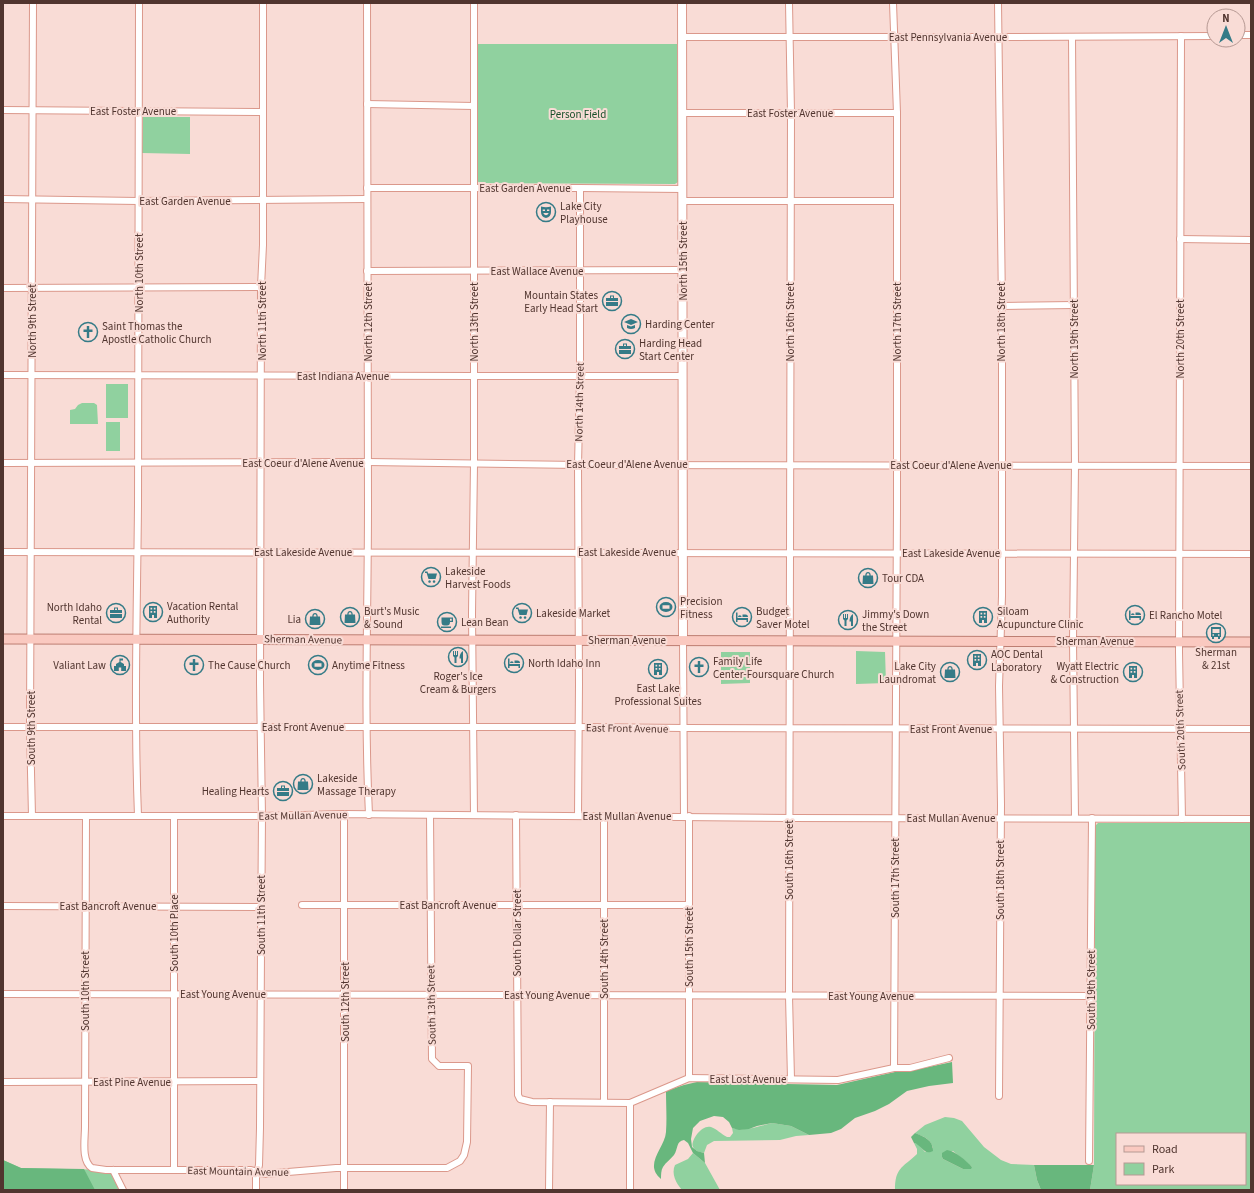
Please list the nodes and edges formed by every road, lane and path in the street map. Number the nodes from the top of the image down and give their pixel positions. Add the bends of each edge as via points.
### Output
1 (34, 3) edge
2 (139, 3) edge
3 (263, 3) edge
4 (367, 3) edge
5 (474, 3) edge
6 (682, 3) edge
7 (789, 3) edge
8 (893, 3) edge
9 (998, 3) edge
10 (1181, 36) junction
11 (1206, 36) edge
12 (682, 37) junction
13 (789, 37) junction
14 (894, 37) junction
15 (998, 37) junction
16 (1072, 37) junction
17 (367, 104) junction
18 (474, 106) junction
19 (3, 110) edge
20 (33, 110) junction
21 (138, 112) junction
22 (263, 112) junction
23 (682, 113) junction
24 (791, 113) junction
25 (897, 113) junction
26 (367, 188) junction
27 (474, 188) junction
28 (580, 188) junction
29 (683, 189) junction
30 (3, 199) edge
31 (367, 199) junction
32 (32, 200) junction
33 (263, 200) junction
34 (138, 201) junction
35 (683, 201) junction
36 (791, 201) junction
37 (897, 201) junction
38 (1180, 239) junction
39 (1251, 240) edge
40 (683, 270) junction
41 (368, 271) junction
42 (475, 271) junction
43 (579, 271) junction
44 (139, 287) junction
45 (261, 287) junction
46 (3, 288) edge
47 (31, 289) junction
48 (1074, 305) junction
49 (1002, 306) junction
50 (3, 375) edge
51 (32, 375) junction
52 (139, 375) junction
53 (262, 375) junction
54 (368, 376) junction
55 (474, 376) junction
56 (580, 376) junction
57 (683, 376) junction
58 (368, 462) junction
59 (3, 463) edge
60 (31, 463) junction
61 (138, 463) junction
62 (262, 463) junction
63 (474, 464) junction
64 (684, 464) junction
65 (790, 464) junction
66 (578, 465) junction
67 (897, 465) junction
68 (1002, 465) junction
69 (1075, 465) junction
70 (1180, 465) junction
71 (1251, 466) edge
72 (261, 551) junction
73 (3, 552) edge
74 (32, 552) junction
75 (137, 552) junction
76 (367, 552) junction
77 (472, 552) junction
78 (578, 552) junction
79 (683, 552) junction
80 (790, 552) junction
81 (896, 553) junction
82 (1002, 553) junction
83 (1074, 553) junction
84 (1180, 554) junction
85 (1251, 554) edge
86 (3, 639) edge
87 (31, 639) junction
88 (136, 639) junction
89 (260, 639) junction
90 (366, 640) junction
91 (472, 640) junction
92 (578, 640) junction
93 (684, 640) junction
94 (1073, 640) junction
95 (790, 641) junction
96 (896, 641) junction
97 (1000, 641) junction
98 (1179, 642) junction
99 (1251, 642) edge
100 (136, 726) junction
101 (367, 727) junction
102 (578, 727) junction
103 (3, 728) edge
104 (30, 728) junction
105 (260, 728) junction
106 (474, 728) junction
107 (684, 728) junction
108 (789, 728) junction
109 (896, 728) junction
110 (1000, 729) junction
111 (1074, 729) junction
112 (1180, 729) junction
113 (1251, 729) edge
114 (344, 814) junction
115 (369, 815) junction
116 (430, 815) junction
117 (474, 815) junction
118 (516, 815) junction
119 (3, 816) edge
120 (32, 816) junction
121 (86, 816) junction
122 (138, 816) junction
123 (174, 816) junction
124 (262, 816) junction
125 (578, 816) junction
126 (604, 816) junction
127 (686, 816) junction
128 (790, 818) junction
129 (895, 818) junction
130 (1000, 818) junction
131 (1075, 818) junction
132 (1092, 818) junction
133 (1182, 819) junction
134 (1251, 819) edge
135 (516, 904) junction
136 (603, 904) junction
137 (689, 904) junction
138 (302, 905) dead end
139 (345, 905) junction
140 (431, 905) junction
141 (3, 906) edge
142 (86, 906) junction
143 (174, 906) junction
144 (261, 907) junction
145 (3, 994) edge
146 (86, 994) junction
147 (174, 994) junction
148 (261, 994) junction
149 (345, 995) junction
150 (431, 995) junction
151 (517, 995) junction
152 (604, 995) junction
153 (689, 995) junction
154 (789, 996) junction
155 (895, 996) junction
156 (999, 996) junction
157 (1091, 996) junction
158 (949, 1058) dead end
159 (894, 1068) junction
160 (689, 1078) junction
161 (791, 1079) junction
162 (260, 1081) junction
163 (3, 1082) edge
164 (85, 1082) junction
165 (173, 1082) junction
166 (999, 1096) dead end
167 (550, 1102) junction
168 (604, 1102) junction
169 (630, 1103) junction
170 (460, 1161) joint
171 (1089, 1161) dead end
172 (88, 1166) joint
173 (344, 1168) junction
174 (113, 1170) junction
175 (174, 1170) junction
176 (257, 1172) junction
177 (123, 1190) edge
178 (256, 1190) edge
179 (344, 1190) edge
180 (549, 1190) edge
181 (630, 1190) edge

1 - 20 street, North 9th Street
2 - 21 street, North 10th Street
3 - 22 street, North 11th Street
4 - 17 street, North 12th Street
5 - 18 street, North 13th Street
6 - 12 main road, North 15th Street
7 - 13 street, North 16th Street
8 - 14 street, North 17th Street
9 - 15 street, North 18th Street
10 - 11 street, East Pennsylvania Avenue
10 - 16 street, East Pennsylvania Avenue
10 - 38 street, North 20th Street
12 - 13 street, East Pennsylvania Avenue
12 - 23 main road, North 15th Street
13 - 14 street, East Pennsylvania Avenue
13 - 24 street, North 16th Street
14 - 15 street, East Pennsylvania Avenue
14 - 25 street, North 17th Street
15 - 16 street, East Pennsylvania Avenue
15 - 49 street, North 18th Street
16 - 48 street, North 19th Street
17 - 18 street
17 - 26 street, North 12th Street
18 - 27 street, North 13th Street
19 - 20 street, East Foster Avenue
20 - 21 street, East Foster Avenue
20 - 32 street, North 9th Street
21 - 22 street, East Foster Avenue
21 - 34 street, North 10th Street
22 - 33 street, North 11th Street
23 - 24 street, East Foster Avenue
23 - 29 main road, North 15th Street
24 - 25 street, East Foster Avenue
24 - 36 street, North 16th Street
25 - 37 street, North 17th Street
26 - 27 street, East Garden Avenue
26 - 31 street, North 12th Street
27 - 28 street, East Garden Avenue
27 - 42 street, North 13th Street
28 - 29 street, East Garden Avenue
28 - 43 street, North 14th Street
29 - 35 main road, North 15th Street
30 - 32 street, East Garden Avenue
31 - 33 street, East Garden Avenue
31 - 41 street, North 12th Street
32 - 34 street, East Garden Avenue
32 - 47 street, North 9th Street
33 - 34 street, East Garden Avenue
33 - 45 street, North 11th Street
34 - 44 street, North 10th Street
35 - 36 street
35 - 40 main road, North 15th Street
36 - 37 street
36 - 65 street, North 16th Street
37 - 67 street, North 17th Street
38 - 39 street
38 - 70 street, North 20th Street
40 - 43 street, East Wallace Avenue
40 - 57 main road, North 15th Street
41 - 42 street, East Wallace Avenue
41 - 54 street, North 12th Street
42 - 43 street, East Wallace Avenue
42 - 55 street, North 13th Street
43 - 56 street, North 14th Street
44 - 45 street
44 - 47 street
44 - 52 street, North 10th Street
45 - 53 street, North 11th Street
46 - 47 street
47 - 51 street, North 9th Street
48 - 49 street
48 - 69 street, North 19th Street
49 - 68 street, North 18th Street
50 - 51 street, East Indiana Avenue
51 - 52 street, East Indiana Avenue
51 - 60 street, North 9th Street
52 - 53 street, East Indiana Avenue
52 - 61 street, North 10th Street
53 - 54 street, East Indiana Avenue
53 - 62 street, North 11th Street
54 - 55 street, East Indiana Avenue
54 - 58 street, North 12th Street
55 - 56 street, East Indiana Avenue
55 - 63 street, North 13th Street
56 - 57 street, East Indiana Avenue
56 - 66 street, North 14th Street
57 - 64 main road, North 15th Street
58 - 62 street, East Coeur d'Alene Avenue
58 - 63 street, East Coeur d'Alene Avenue
58 - 76 street, North 12th Street
59 - 60 street, East Coeur d'Alene Avenue
60 - 61 street, East Coeur d'Alene Avenue
60 - 74 street, North 9th Street
61 - 62 street, East Coeur d'Alene Avenue
61 - 75 street, North 10th Street
62 - 72 street, North 11th Street
63 - 66 street, East Coeur d'Alene Avenue
63 - 77 street, North 13th Street
64 - 65 street, East Coeur d'Alene Avenue
64 - 66 street, East Coeur d'Alene Avenue
64 - 79 main road, North 15th Street
65 - 67 street, East Coeur d'Alene Avenue
65 - 80 street, North 16th Street
66 - 78 street, North 14th Street
67 - 68 street, East Coeur d'Alene Avenue
67 - 81 street, North 17th Street
68 - 69 street, East Coeur d'Alene Avenue
68 - 82 street, North 18th Street
69 - 70 street, East Coeur d'Alene Avenue
69 - 83 street, North 19th Street
70 - 71 street, East Coeur d'Alene Avenue
70 - 84 street, North 20th Street
72 - 75 street, East Lakeside Avenue
72 - 76 street, East Lakeside Avenue
72 - 89 street, North 11th Street
73 - 74 street, East Lakeside Avenue
74 - 75 street, East Lakeside Avenue
74 - 87 street, North 9th Street
75 - 88 street, North 10th Street
76 - 77 street, East Lakeside Avenue
76 - 90 street, North 12th Street
77 - 78 street, East Lakeside Avenue
77 - 91 street, North 13th Street
78 - 79 street, East Lakeside Avenue
78 - 92 street, North 14th Street
79 - 80 street, East Lakeside Avenue
79 - 93 main road, North 15th Street
80 - 81 street, East Lakeside Avenue
80 - 95 street, North 16th Street
81 - 82 street, East Lakeside Avenue
81 - 96 street, North 17th Street
82 - 83 street, East Lakeside Avenue
82 - 97 street, North 18th Street
83 - 84 street, East Lakeside Avenue
83 - 94 street, North 19th Street
84 - 85 street, East Lakeside Avenue
84 - 98 street, North 20th Street
86 - 87 main road, Sherman Avenue
87 - 88 main road, Sherman Avenue
87 - 104 street, South 9th Street
88 - 89 main road, Sherman Avenue
88 - 100 street
89 - 90 main road, Sherman Avenue
89 - 105 street, South 11th Street
90 - 91 main road, Sherman Avenue
90 - 101 street
91 - 92 main road, Sherman Avenue
91 - 106 street
92 - 93 main road, Sherman Avenue
92 - 102 street
93 - 95 main road, Sherman Avenue
93 - 107 street, South 15th Street
94 - 97 main road, Sherman Avenue
94 - 98 main road, Sherman Avenue
94 - 111 street
95 - 96 main road, Sherman Avenue
95 - 108 street, South 16th Street
96 - 97 main road, Sherman Avenue
96 - 109 street, South 17th Street
97 - 110 street, South 18th Street
98 - 99 main road, Sherman Avenue
98 - 112 street, South 20th Street
100 - 104 street, East Front Avenue
100 - 105 street, East Front Avenue
100 - 122 street
101 - 105 street, East Front Avenue
101 - 106 street, East Front Avenue
101 - 115 street
102 - 106 street, East Front Avenue
102 - 107 street, East Front Avenue
102 - 125 street
103 - 104 street, East Front Avenue
104 - 120 street, South 9th Street
105 - 124 street, South 11th Street
106 - 117 street
107 - 108 street, East Front Avenue
107 - 127 street, South 15th Street
108 - 109 street, East Front Avenue
108 - 128 street, South 16th Street
109 - 110 street, East Front Avenue
109 - 129 street, South 17th Street
110 - 111 street, East Front Avenue
110 - 130 street, South 18th Street
111 - 112 street, East Front Avenue
111 - 131 street
112 - 113 street, East Front Avenue
112 - 133 street, South 20th Street
114 - 115 street, East Mullan Avenue
114 - 124 street, East Mullan Avenue
114 - 139 street, South 12th Street
115 - 116 street, East Mullan Avenue
116 - 117 street, East Mullan Avenue
116 - 140 street, South 13th Street
117 - 118 street, East Mullan Avenue
118 - 125 street, East Mullan Avenue
118 - 135 street, South Dollar Street
119 - 120 street, East Mullan Avenue
120 - 121 street, East Mullan Avenue
121 - 122 street, East Mullan Avenue
121 - 142 street, South 10th Street
122 - 123 street, East Mullan Avenue
123 - 124 street, East Mullan Avenue
123 - 143 street, South 10th Place
124 - 144 street, South 11th Street
125 - 126 street, East Mullan Avenue
126 - 127 street, East Mullan Avenue
126 - 136 street, South 14th Street
127 - 128 street, East Mullan Avenue
127 - 137 street, South 15th Street
128 - 129 street, East Mullan Avenue
128 - 154 street, South 16th Street
129 - 130 street, East Mullan Avenue
129 - 155 street, South 17th Street
130 - 131 street, East Mullan Avenue
130 - 156 street, South 18th Street
131 - 132 street, East Mullan Avenue
132 - 133 street, East Mullan Avenue
132 - 157 street, South 19th Street
133 - 134 street, East Mullan Avenue
135 - 136 street, East Bancroft Avenue
135 - 140 street, East Bancroft Avenue
135 - 151 street, South Dollar Street
136 - 137 street, East Bancroft Avenue
136 - 152 street, South 14th Street
137 - 153 street, South 15th Street
138 - 139 street, East Bancroft Avenue
139 - 140 street, East Bancroft Avenue
139 - 149 street, South 12th Street
140 - 150 street, South 13th Street
141 - 142 street, East Bancroft Avenue
142 - 143 street, East Bancroft Avenue
142 - 146 street, South 10th Street
143 - 144 street, East Bancroft Avenue
143 - 147 street, South 10th Place
144 - 148 street, South 11th Street
145 - 146 street, East Young Avenue
146 - 147 street, East Young Avenue
146 - 164 street, South 10th Street
147 - 148 street, East Young Avenue
147 - 165 street, South 10th Place
148 - 149 street, East Young Avenue
148 - 162 street, South 11th Street
149 - 150 street, East Young Avenue
149 - 173 street, South 12th Street
150 - 151 street, East Young Avenue
150 - 170 street, South 13th Street via 432,1059 439,1066 468,1066 467,1142
151 - 152 street, East Young Avenue
151 - 167 street, South Dollar Street via 518,1095 521,1100
152 - 153 street, East Young Avenue
152 - 168 street, South 14th Street
153 - 154 street, East Young Avenue
153 - 160 street, South 15th Street
154 - 155 street, East Young Avenue
154 - 161 street, South 16th Street
155 - 156 street, East Young Avenue
155 - 159 street, South 17th Street
156 - 157 street, East Young Avenue
156 - 166 street, South 18th Street
157 - 171 street, South 19th Street
158 - 159 street, East Lost Avenue via 910,1068
159 - 161 street, East Lost Avenue via 838,1080
160 - 161 street, East Lost Avenue
160 - 169 street, East Lost Avenue
162 - 165 street, East Pine Avenue
162 - 176 street, South 11th Street
163 - 164 street, East Pine Avenue
164 - 165 street, East Pine Avenue
164 - 172 street, South 10th Street via 85,1157
165 - 175 street, South 10th Place
167 - 168 street, East Lost Avenue
167 - 180 street
168 - 169 street, East Lost Avenue
169 - 181 street
170 - 173 street, East Mountain Avenue via 447,1168
172 - 174 street, East Mountain Avenue
173 - 176 street, East Mountain Avenue via 264,1174
173 - 179 street, South 12th Street
174 - 175 street, East Mountain Avenue
174 - 177 street
175 - 176 street, East Mountain Avenue
176 - 178 street, South 11th Street

